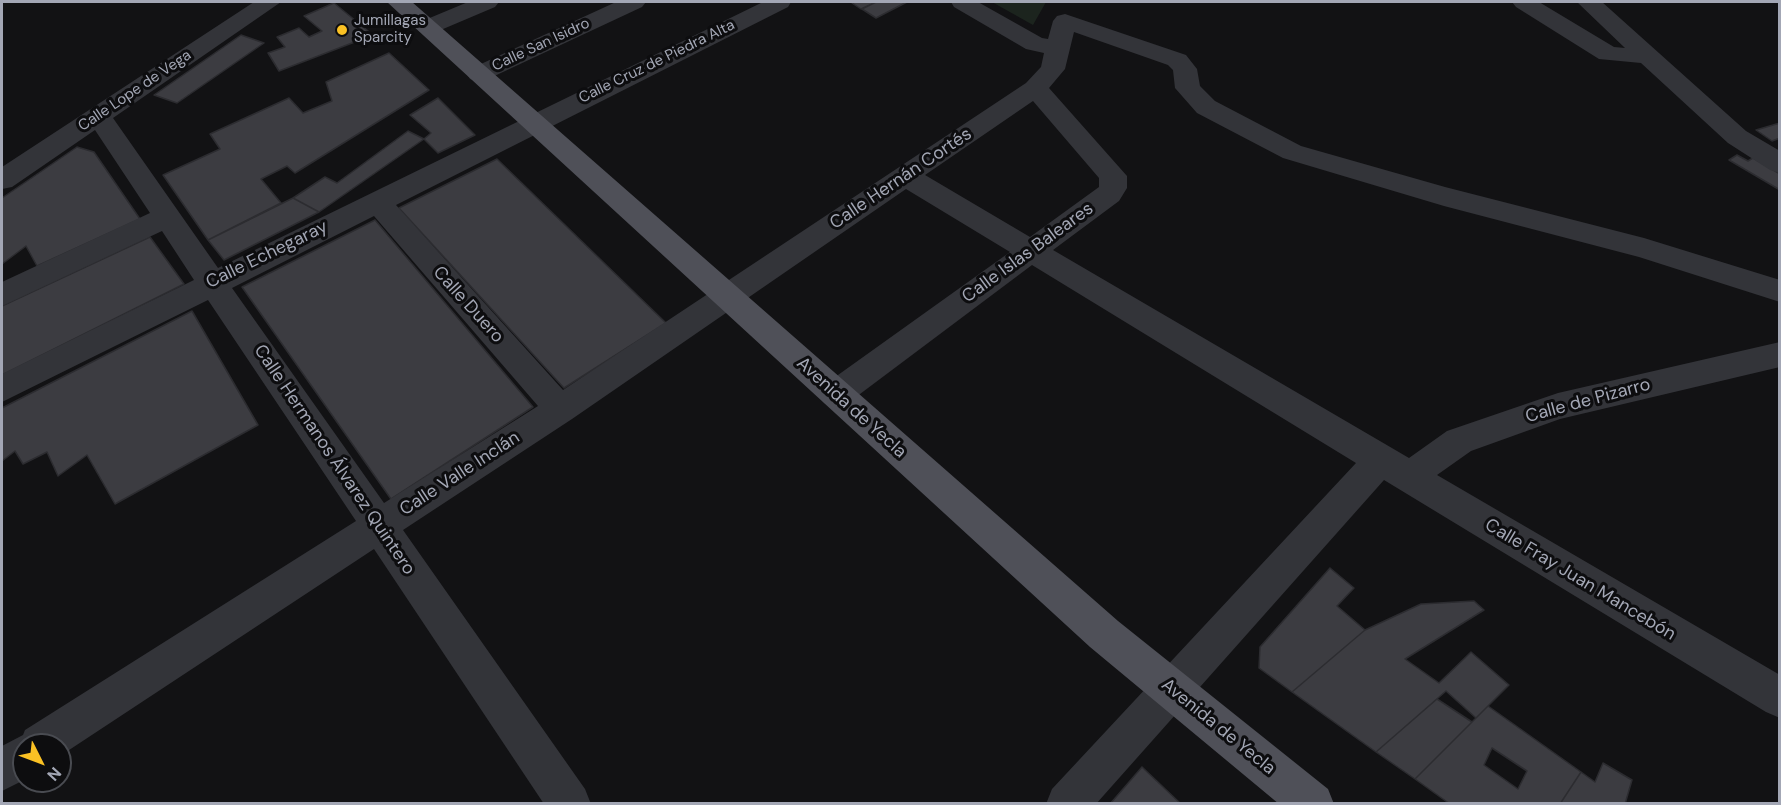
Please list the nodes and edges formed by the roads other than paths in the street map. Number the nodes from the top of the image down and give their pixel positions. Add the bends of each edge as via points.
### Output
1 (269, 2) edge
2 (399, 2) edge
3 (487, 2) edge
4 (634, 2) edge
5 (780, 2) edge
6 (962, 2) edge
7 (1524, 2) edge
8 (1589, 2) edge
9 (1069, 11) edge
10 (428, 27) junction
11 (1057, 48) junction
12 (1649, 56) junction
13 (479, 74) junction
14 (1035, 88) junction
15 (98, 116) junction
16 (533, 123) junction
17 (1779, 164) edge
18 (904, 175) junction
19 (2, 180) edge
20 (376, 201) junction
21 (168, 216) junction
22 (1030, 251) junction
23 (213, 282) junction
24 (1779, 291) edge
25 (2, 295) edge
26 (728, 298) junction
27 (1779, 354) edge
28 (2, 389) edge
29 (836, 394) junction
30 (560, 409) junction
31 (1395, 470) junction
32 (379, 526) junction
33 (1169, 689) junction
34 (1779, 698) edge
35 (59, 733) edge
36 (570, 804) edge
37 (1067, 804) edge
38 (1313, 804) edge

1 - 15 street, Calle Lope de Vega
2 - 10 main road, Avenida de Yecla
3 - 10 street
4 - 13 street, Calle San Isidro
5 - 16 street, Calle Cruz de Piedra Alta
6 - 11 street via 1035,44
7 - 12 street via 1608,54
8 - 12 street
9 - 11 street, Calle Hernán Cortés
9 - 24 street via 1177,60 1185,69 1188,88 1206,107 1292,152 1644,248
10 - 13 main road, Avenida de Yecla
11 - 14 street, Calle Hernán Cortés via 1053,69
12 - 17 street via 1737,137
13 - 16 main road, Avenida de Yecla
14 - 18 street, Calle Hernán Cortés
14 - 22 street, Calle Islas Baleares via 1115,182 1109,194
15 - 19 street, Calle Lope de Vega
15 - 21 street, Calle Hermanos Álvarez Quintero
16 - 20 street, Calle Echegaray
16 - 26 main road, Avenida de Yecla
18 - 22 street, Calle Fray Juan Mancebón
18 - 26 street, Calle Hernán Cortés
20 - 23 street, Calle Echegaray
20 - 30 street, Calle Duero
21 - 23 street, Calle Hermanos Álvarez Quintero
21 - 25 street
22 - 29 street, Calle Islas Baleares
22 - 31 street, Calle Fray Juan Mancebón
23 - 28 street, Calle Echegaray
23 - 32 street, Calle Hermanos Álvarez Quintero
26 - 29 main road, Avenida de Yecla
26 - 30 street, Calle Valle Inclán
27 - 31 street, Calle de Pizarro via 1558,406 1459,441 1432,458
29 - 33 main road, Avenida de Yecla
30 - 32 street, Calle Valle Inclán
31 - 33 street, Calle de Pizarro
31 - 34 street, Calle Fray Juan Mancebón
32 - 35 street, Calle Valle Inclán
32 - 36 street, Calle Hermanos Álvarez Quintero
33 - 37 street, Calle de Pizarro
33 - 38 main road, Avenida de Yecla

